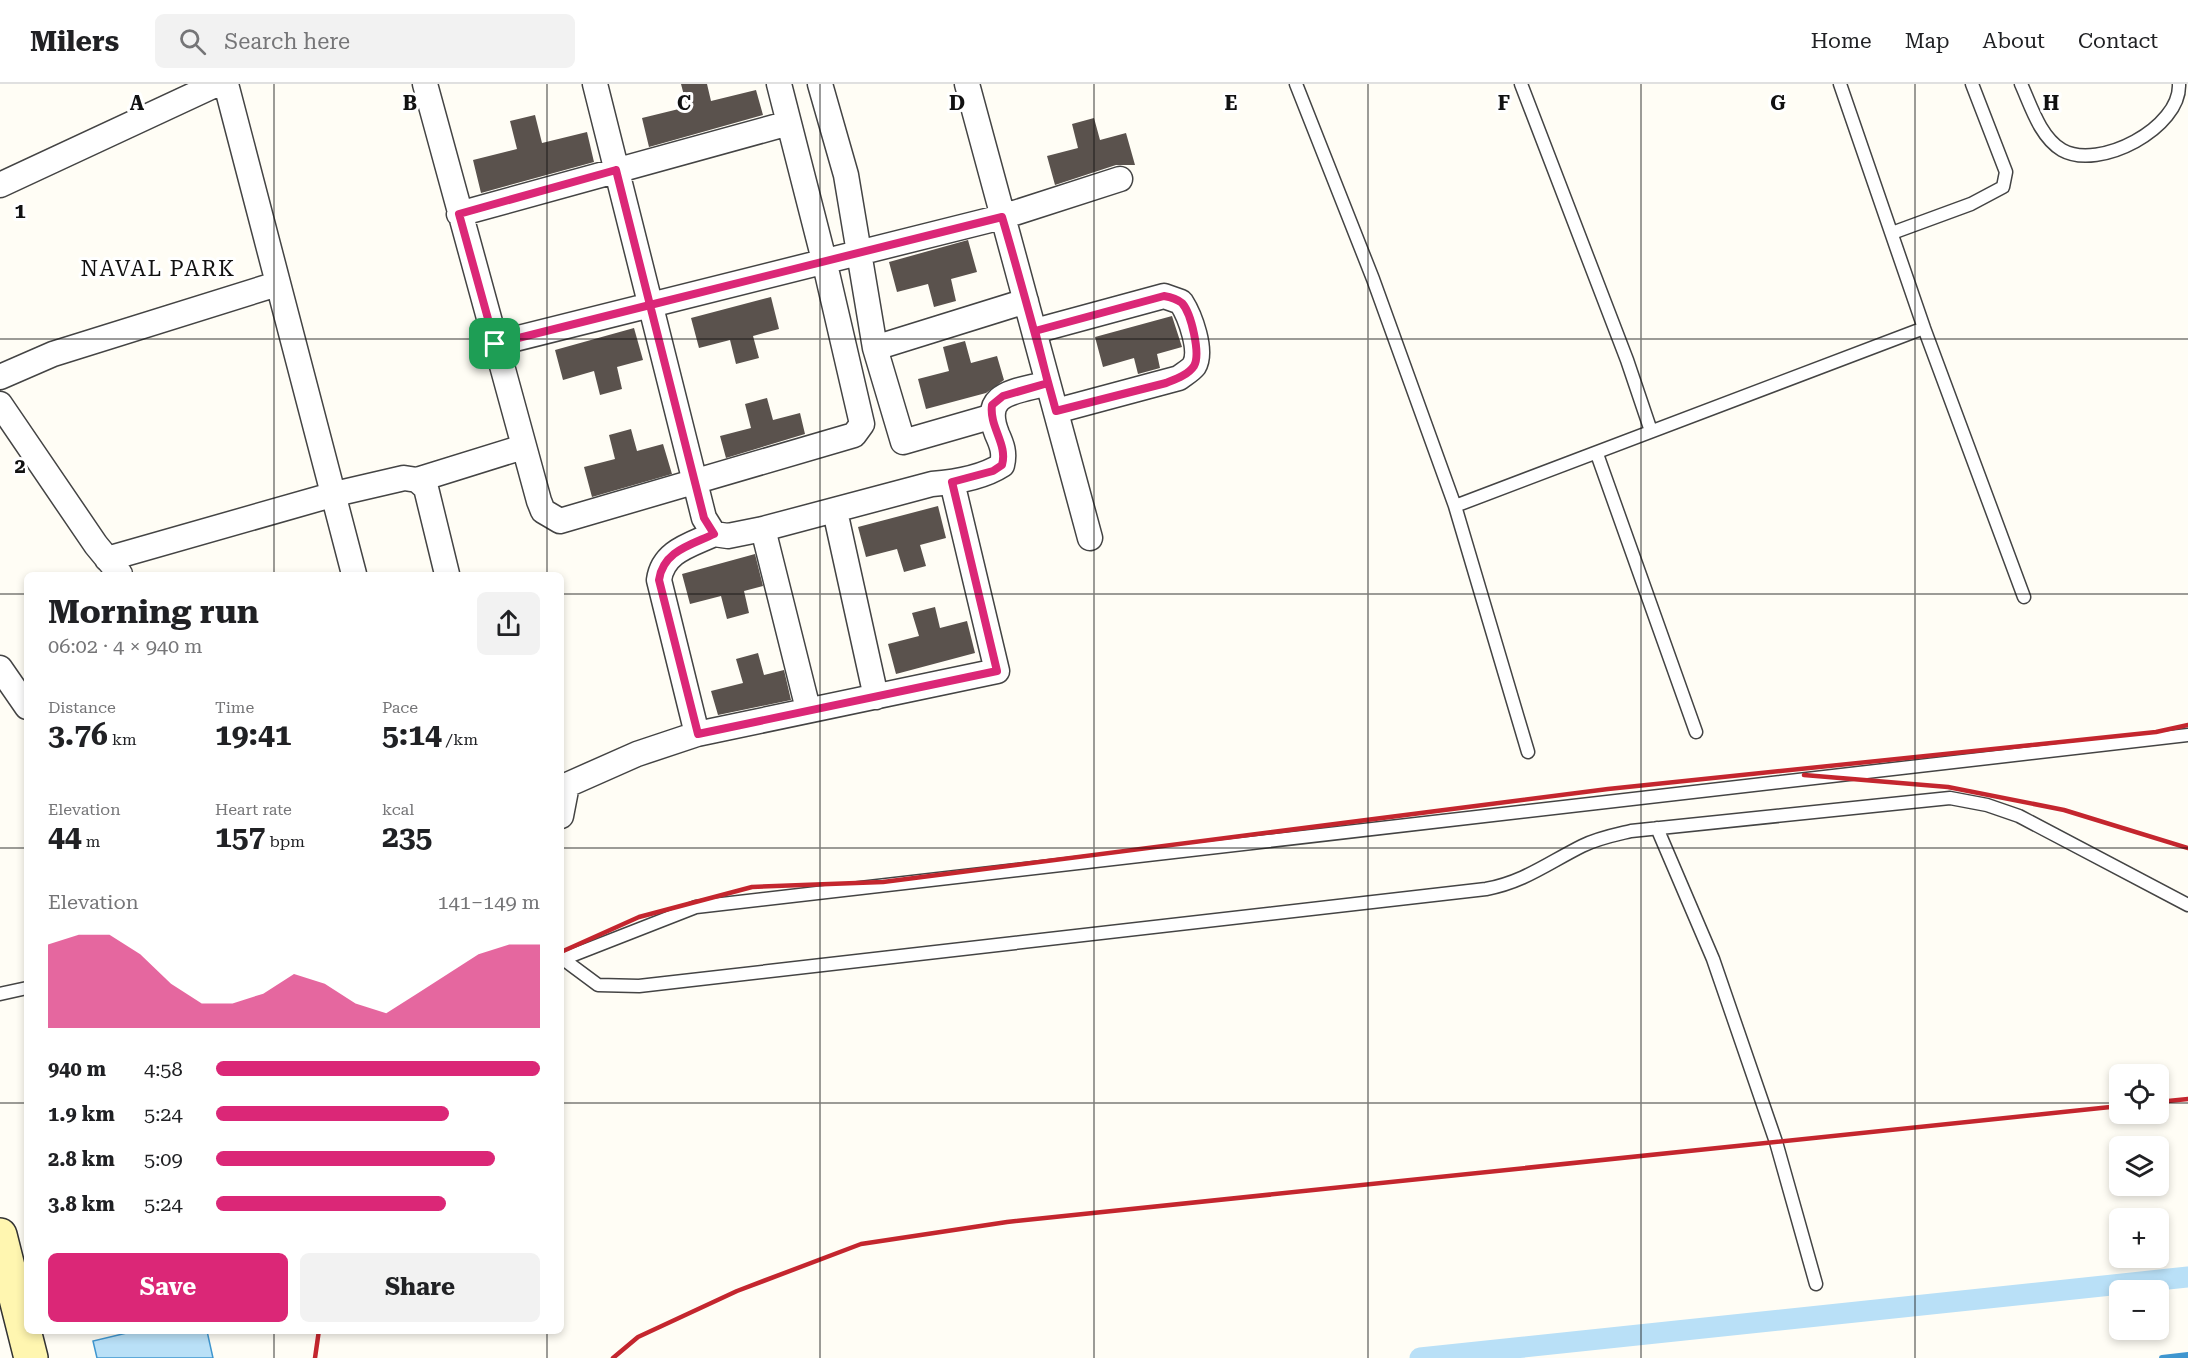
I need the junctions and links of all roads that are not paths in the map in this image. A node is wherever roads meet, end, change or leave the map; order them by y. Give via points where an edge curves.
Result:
1 (217, 84) edge
2 (226, 84) edge
3 (424, 84) edge
4 (595, 84) edge
5 (779, 84) edge
6 (820, 84) edge
7 (968, 84) edge
8 (1296, 84) edge
9 (1521, 84) edge
10 (1840, 84) edge
11 (1972, 84) edge
12 (2021, 84) edge
13 (2179, 84) edge
14 (789, 123) junction
15 (616, 170) junction
16 (1120, 179) dead end
17 (0, 185) edge
18 (459, 214) junction
19 (1002, 217) junction
20 (1892, 233) junction
21 (859, 254) junction
22 (824, 260) junction
23 (277, 284) junction
24 (1026, 301) junction
25 (650, 305) junction
26 (1924, 328) junction
27 (1035, 331) junction
28 (495, 344) junction
29 (875, 348) junction
30 (0, 377) edge
31 (1048, 383) junction
32 (0, 404) edge
33 (1056, 411) junction
34 (990, 417) junction
35 (1652, 431) junction
36 (524, 447) junction
37 (1597, 454) junction
38 (417, 480) junction
39 (695, 482) junction
40 (952, 482) junction
41 (335, 494) junction
42 (1455, 506) junction
43 (835, 511) junction
44 (763, 530) junction
45 (714, 534) junction
46 (1090, 538) dead end
47 (114, 567) edge
48 (354, 572) edge
49 (447, 572) edge
50 (2024, 597) dead end
51 (0, 668) edge
52 (876, 697) junction
53 (24, 703) edge
54 (808, 709) junction
55 (1696, 732) dead end
56 (698, 734) junction
57 (2188, 735) edge
58 (1528, 752) dead end
59 (564, 800) edge
60 (1657, 828) junction
61 (2188, 904) edge
62 (564, 959) edge
63 (564, 960) edge
64 (24, 989) edge
65 (0, 994) edge
66 (0, 1235) edge
67 (1816, 1284) dead end
68 (0, 1293) edge
69 (24, 1330) edge
70 (25, 1334) edge
71 (16, 1358) edge
72 (31, 1358) edge

1 - 17 street
2 - 23 street
3 - 18 street
4 - 15 street
5 - 14 street
6 - 21 street via 846,175
7 - 19 street
8 - 42 lane via 1373,279
9 - 35 lane
10 - 20 lane
11 - 20 lane via 2006,172 2003,187 1971,204
12 - 13 lane via 2050,141 2080,156 2096,156 2141,138 2166,118 2177,101
14 - 15 street
14 - 22 street
15 - 18 street
15 - 25 street
16 - 19 street
18 - 28 street
19 - 21 street
19 - 24 street
20 - 26 lane
21 - 22 street
21 - 29 street
22 - 25 street
22 - 39 street via 862,424 854,435
23 - 30 street via 53,354
23 - 41 street
24 - 27 street
24 - 29 street
25 - 28 street
25 - 39 street
26 - 35 lane
26 - 50 lane
27 - 31 street
27 - 33 street via 1164,296 1181,302 1194,334 1197,358 1193,367 1179,378
28 - 36 street
29 - 34 street via 903,442
31 - 33 street
31 - 34 street via 1003,396 992,405
32 - 47 street
33 - 46 street
34 - 40 street via 1005,455 1002,465
35 - 37 lane
36 - 38 street
36 - 39 street via 543,511 560,520
37 - 42 lane
37 - 55 lane
38 - 41 street via 404,478
38 - 49 street via 426,488
39 - 45 street via 704,518
40 - 43 street
40 - 52 street via 997,671
41 - 47 street
41 - 48 street
42 - 58 lane
43 - 44 street
43 - 52 street
44 - 45 street via 728,536
44 - 54 street
45 - 56 street via 669,557 659,580
51 - 53 street
52 - 54 street
54 - 56 street
56 - 59 street via 637,754 567,785
57 - 62 lane via 696,907
60 - 61 lane via 1950,798 2019,816
60 - 63 lane via 1604,837 1511,884 1486,889 639,986 598,985
60 - 67 lane via 1713,959 1776,1142
64 - 65 lane
66 - 69 main road
68 - 71 main road
70 - 72 main road

